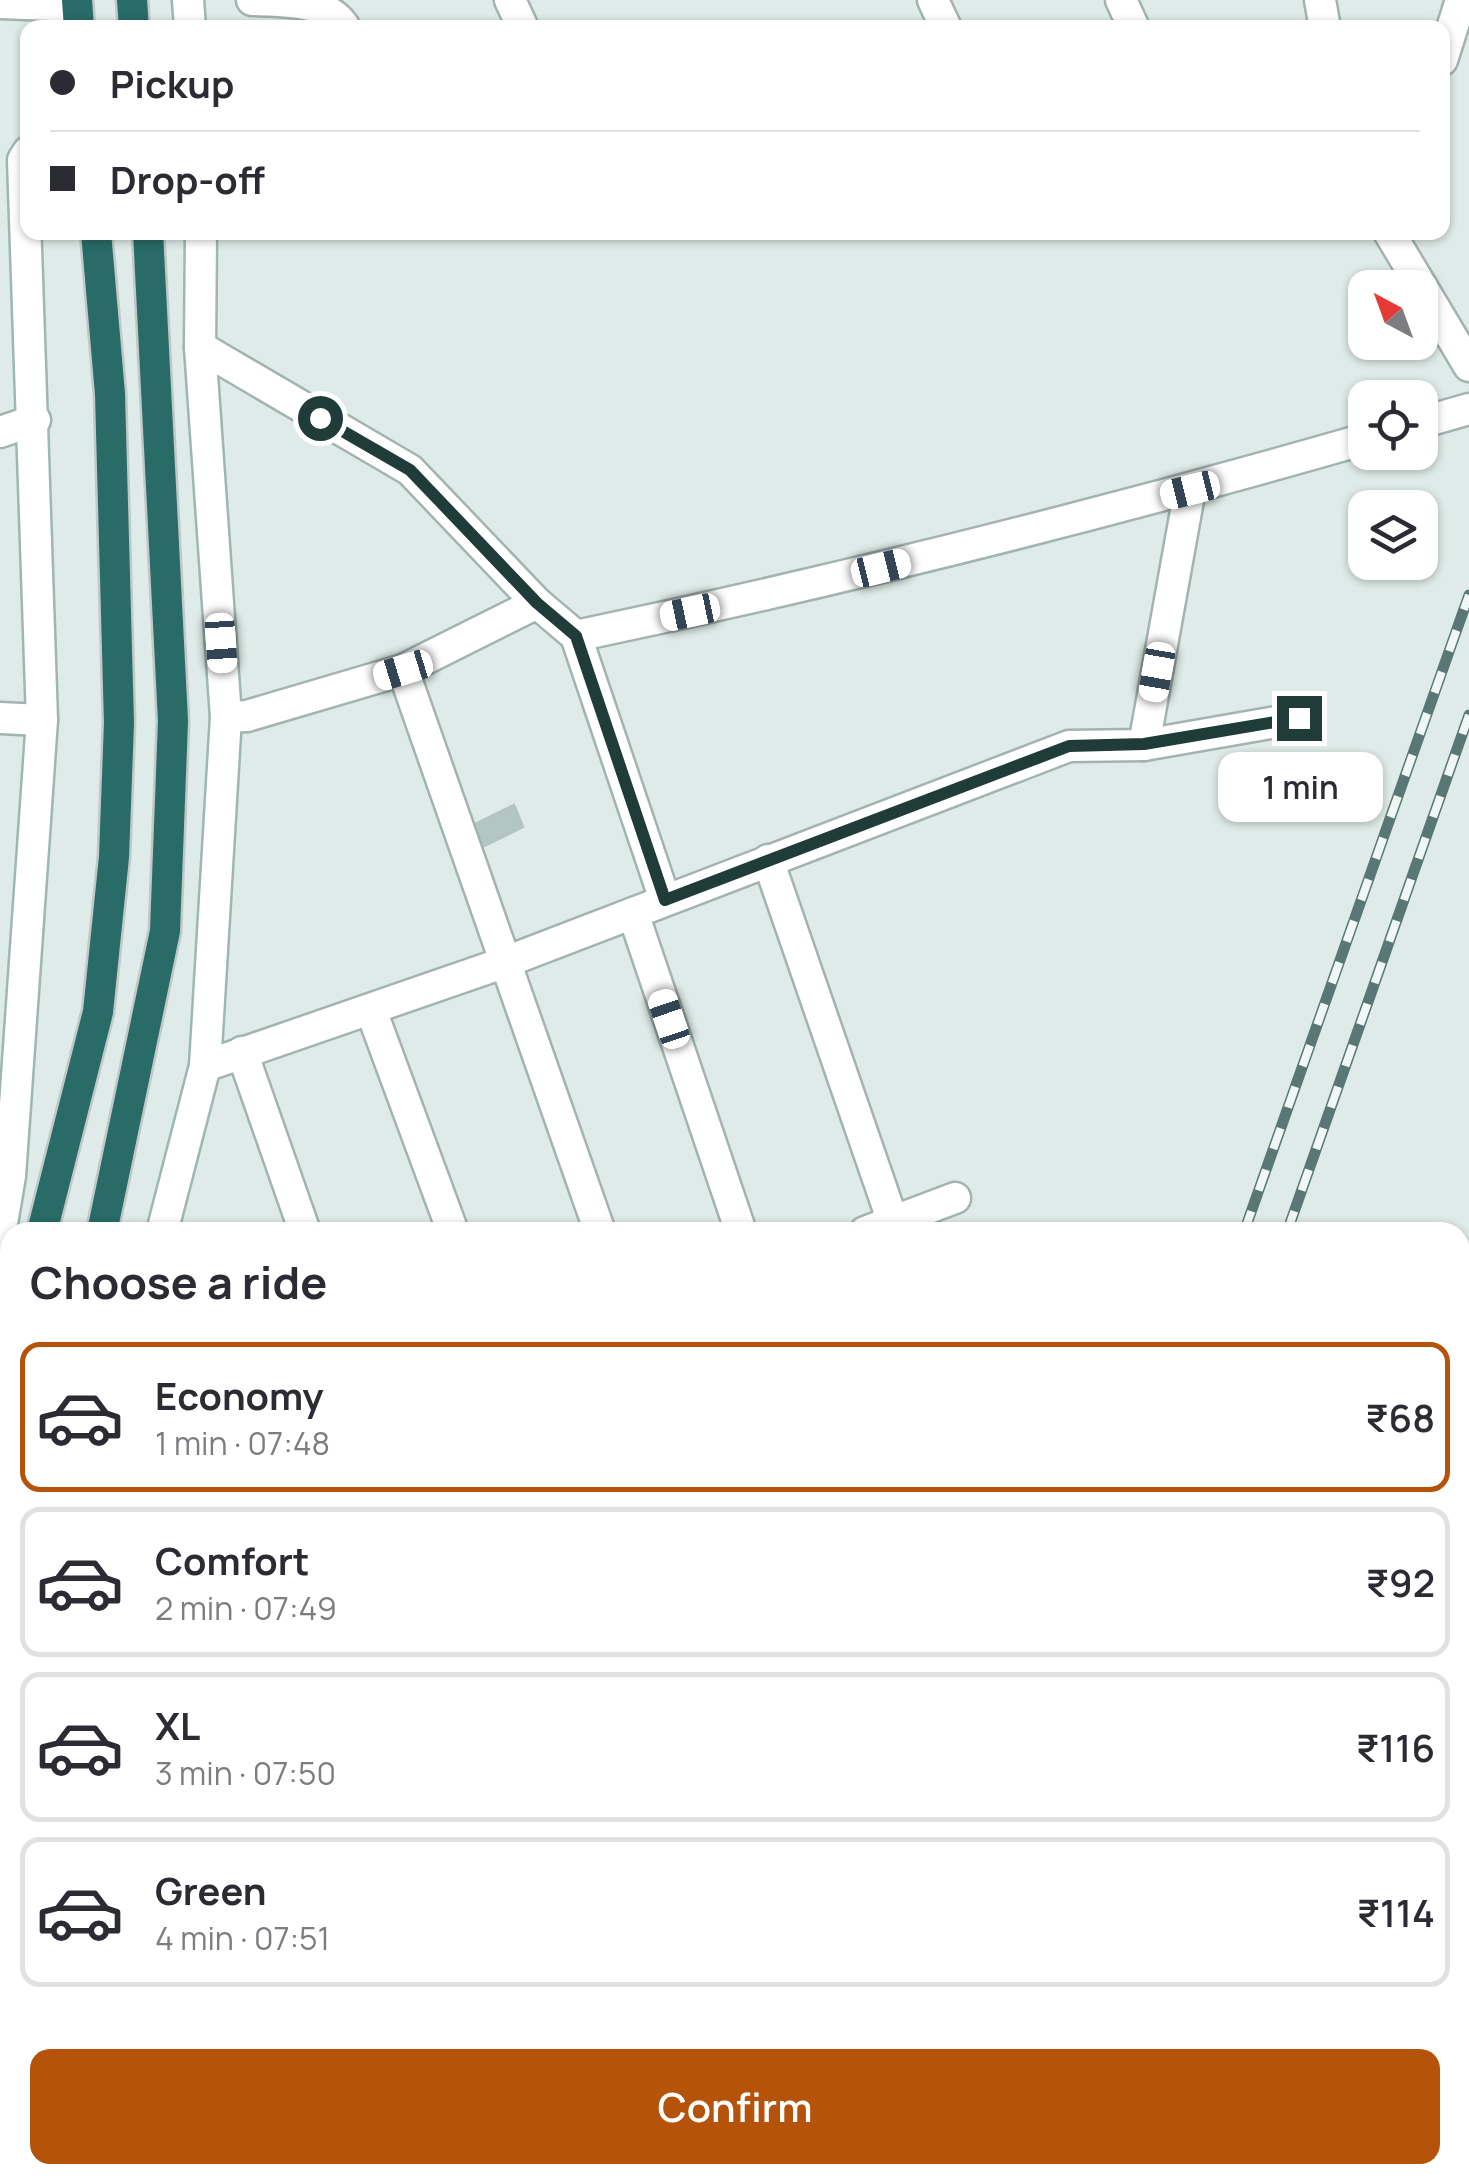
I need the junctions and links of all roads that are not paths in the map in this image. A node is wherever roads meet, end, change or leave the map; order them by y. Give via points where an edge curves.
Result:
1 (252, 0) edge
2 (1462, 0) edge
3 (0, 3) edge
4 (78, 11) edge
5 (339, 20) edge
6 (1450, 36) edge
7 (27, 240) edge
8 (97, 240) edge
9 (148, 240) edge
10 (201, 240) edge
11 (1394, 240) edge
12 (200, 348) junction
13 (1469, 366) edge
14 (1469, 409) edge
15 (1438, 418) edge
16 (35, 420) junction
17 (0, 432) edge
18 (1348, 444) edge
19 (1190, 490) junction
20 (537, 603) junction
21 (576, 636) junction
22 (403, 670) junction
23 (226, 717) junction
24 (0, 718) edge
25 (1299, 718) dead end
26 (42, 720) junction
27 (1144, 744) junction
28 (768, 860) junction
29 (665, 900) junction
30 (633, 913) junction
31 (503, 963) junction
32 (371, 1010) junction
33 (10, 1041) edge
34 (242, 1052) junction
35 (204, 1066) junction
36 (5, 1178) edge
37 (955, 1198) dead end
38 (1, 1222) edge
39 (45, 1222) edge
40 (104, 1222) edge
41 (165, 1222) edge
42 (302, 1222) edge
43 (448, 1222) edge
44 (596, 1222) edge
45 (738, 1222) edge
46 (877, 1222) edge
47 (892, 1222) edge

1 - 5 street via 320,2
2 - 6 street
3 - 4 street
7 - 16 street
8 - 39 highway via 110,394 119,723 114,857 98,1012
9 - 40 highway via 172,721 165,931
10 - 12 street
11 - 13 street
12 - 20 street via 410,470
12 - 23 street
14 - 15 street
16 - 17 street
16 - 26 street
18 - 19 street
19 - 21 street via 804,588
19 - 27 street
20 - 21 street
20 - 22 street
21 - 29 street
22 - 23 street
22 - 31 street
23 - 35 street
24 - 26 street
25 - 27 street
26 - 33 street
27 - 28 street via 1069,746
28 - 29 street
28 - 46 street
29 - 30 street
30 - 31 street
30 - 45 street
31 - 32 street
31 - 44 street
32 - 34 street
32 - 43 street
33 - 36 street
34 - 35 street
34 - 42 street
35 - 41 street
36 - 38 street
37 - 47 street

